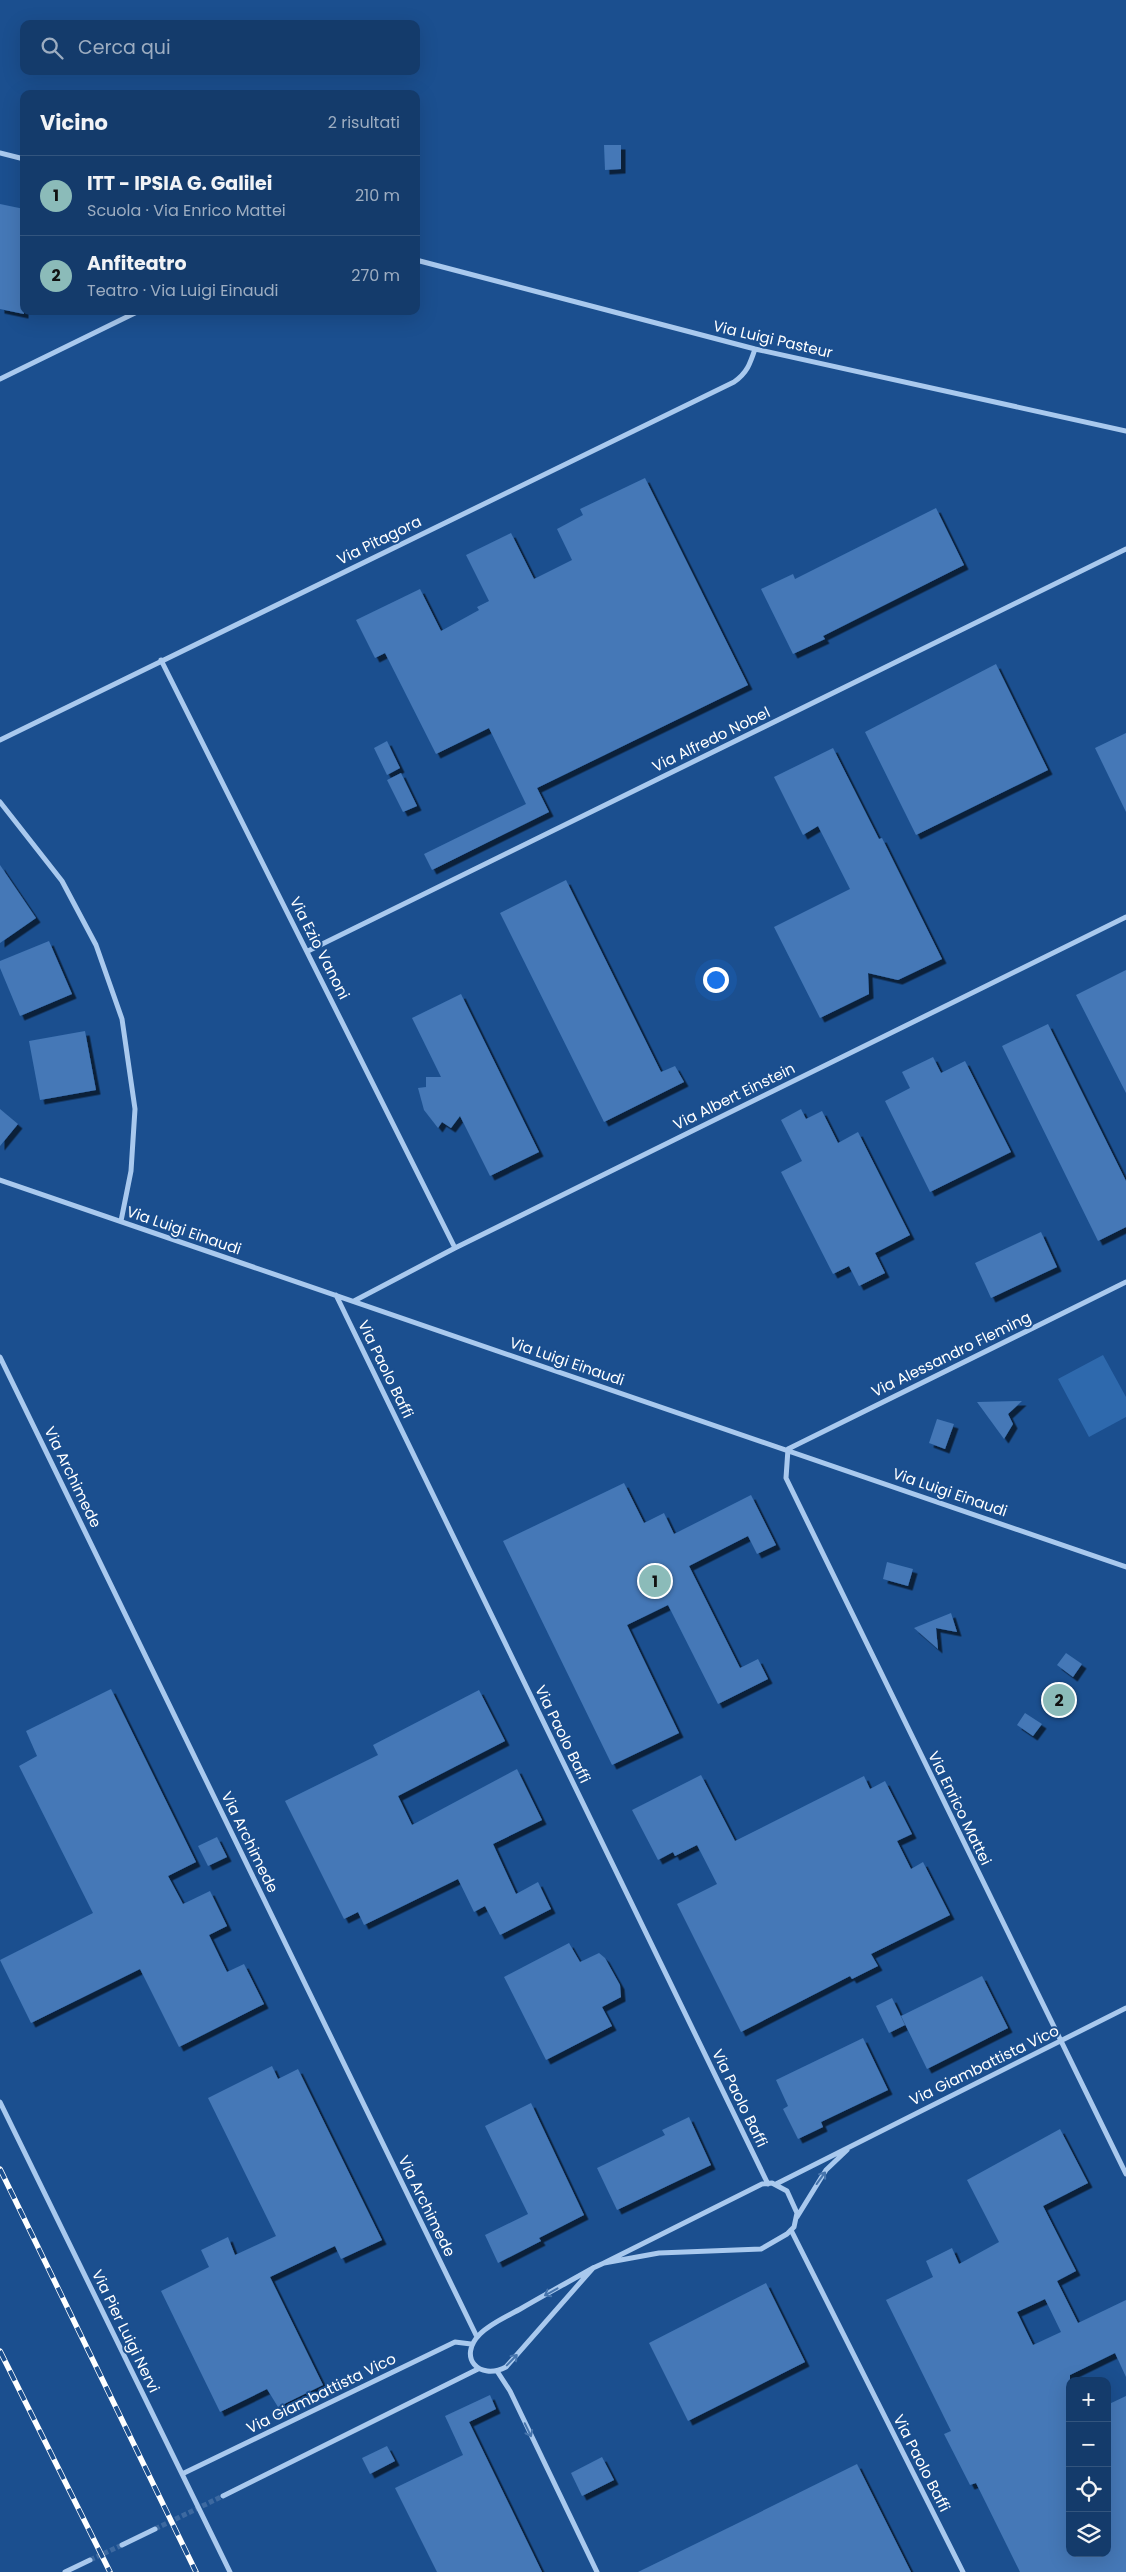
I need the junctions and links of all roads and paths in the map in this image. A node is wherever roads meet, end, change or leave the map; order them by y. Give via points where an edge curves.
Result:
1 (0, 153) edge
2 (20, 158) edge
3 (420, 261) edge
4 (131, 315) edge
5 (755, 349) junction
6 (0, 379) edge
7 (1126, 431) edge
8 (1126, 549) edge
9 (161, 660) junction
10 (0, 740) edge
11 (0, 802) edge
12 (1126, 917) edge
13 (308, 951) junction
14 (0, 1180) edge
15 (121, 1221) junction
16 (455, 1248) junction
17 (1126, 1282) edge
18 (336, 1294) junction
19 (354, 1301) junction
20 (0, 1357) edge
21 (788, 1449) junction
22 (1126, 1567) edge
23 (1126, 2008) edge
24 (1060, 2041) junction
25 (0, 2102) edge
26 (852, 2144) junction
27 (1126, 2174) edge
28 (768, 2184) junction
29 (776, 2184) junction
30 (797, 2217) junction
31 (791, 2230) junction
32 (604, 2263) junction
33 (593, 2268) junction
34 (477, 2337) junction
35 (471, 2344) junction
36 (478, 2369) junction
37 (497, 2371) junction
38 (182, 2474) junction
39 (223, 2496) tunnel mouth
40 (155, 2529) tunnel mouth
41 (122, 2545) tunnel mouth
42 (90, 2560) tunnel mouth
43 (65, 2572) edge
44 (230, 2572) edge
45 (597, 2572) edge
46 (963, 2572) edge

1 - 2 street
3 - 5 street, Via Luigi Pasteur
4 - 6 street
5 - 7 street, Via Luigi Pasteur
5 - 9 street, Via Pitagora via 750,366 734,382
8 - 13 street, Via Alfredo Nobel
9 - 10 street, Via Pitagora
9 - 13 street, Via Ezio Vanoni
11 - 15 street via 62,881 96,945 122,1018 135,1109 131,1171
12 - 16 street, Via Albert Einstein
13 - 16 street, Via Ezio Vanoni
14 - 15 street, Via Luigi Einaudi
15 - 18 street, Via Luigi Einaudi
16 - 19 street, Via Albert Einstein
17 - 21 street, Via Alessandro Fleming
18 - 19 street, Via Luigi Einaudi
18 - 28 street, Via Paolo Baffi
19 - 21 street, Via Luigi Einaudi
20 - 34 street, Via Archimede
21 - 22 street, Via Luigi Einaudi
21 - 24 street, Via Enrico Mattei via 786,1478
23 - 24 street, Via Giambattista Vico
24 - 26 street, Via Giambattista Vico
24 - 27 street, Via Enrico Mattei
25 - 38 street, Via Pier Luigi Nervi
26 - 29 street, Via Giambattista Vico
30 -> 26 street via 826,2170
28 - 29 street
28 - 32 street via 762,2184
29 - 30 street via 791,2196
30 - 31 street
31 - 32 street via 761,2249 659,2253
31 - 46 street, Via Paolo Baffi
32 - 33 street
33 -> 34 street via 489,2326
37 -> 33 street via 512,2361
34 - 35 street
35 - 36 street via 470,2358
35 - 38 street, Via Giambattista Vico via 455,2342
36 - 37 street
36 - 39 street
37 -> 45 street
38 - 44 street, Via Pier Luigi Nervi
40 - 41 street
42 - 43 street

